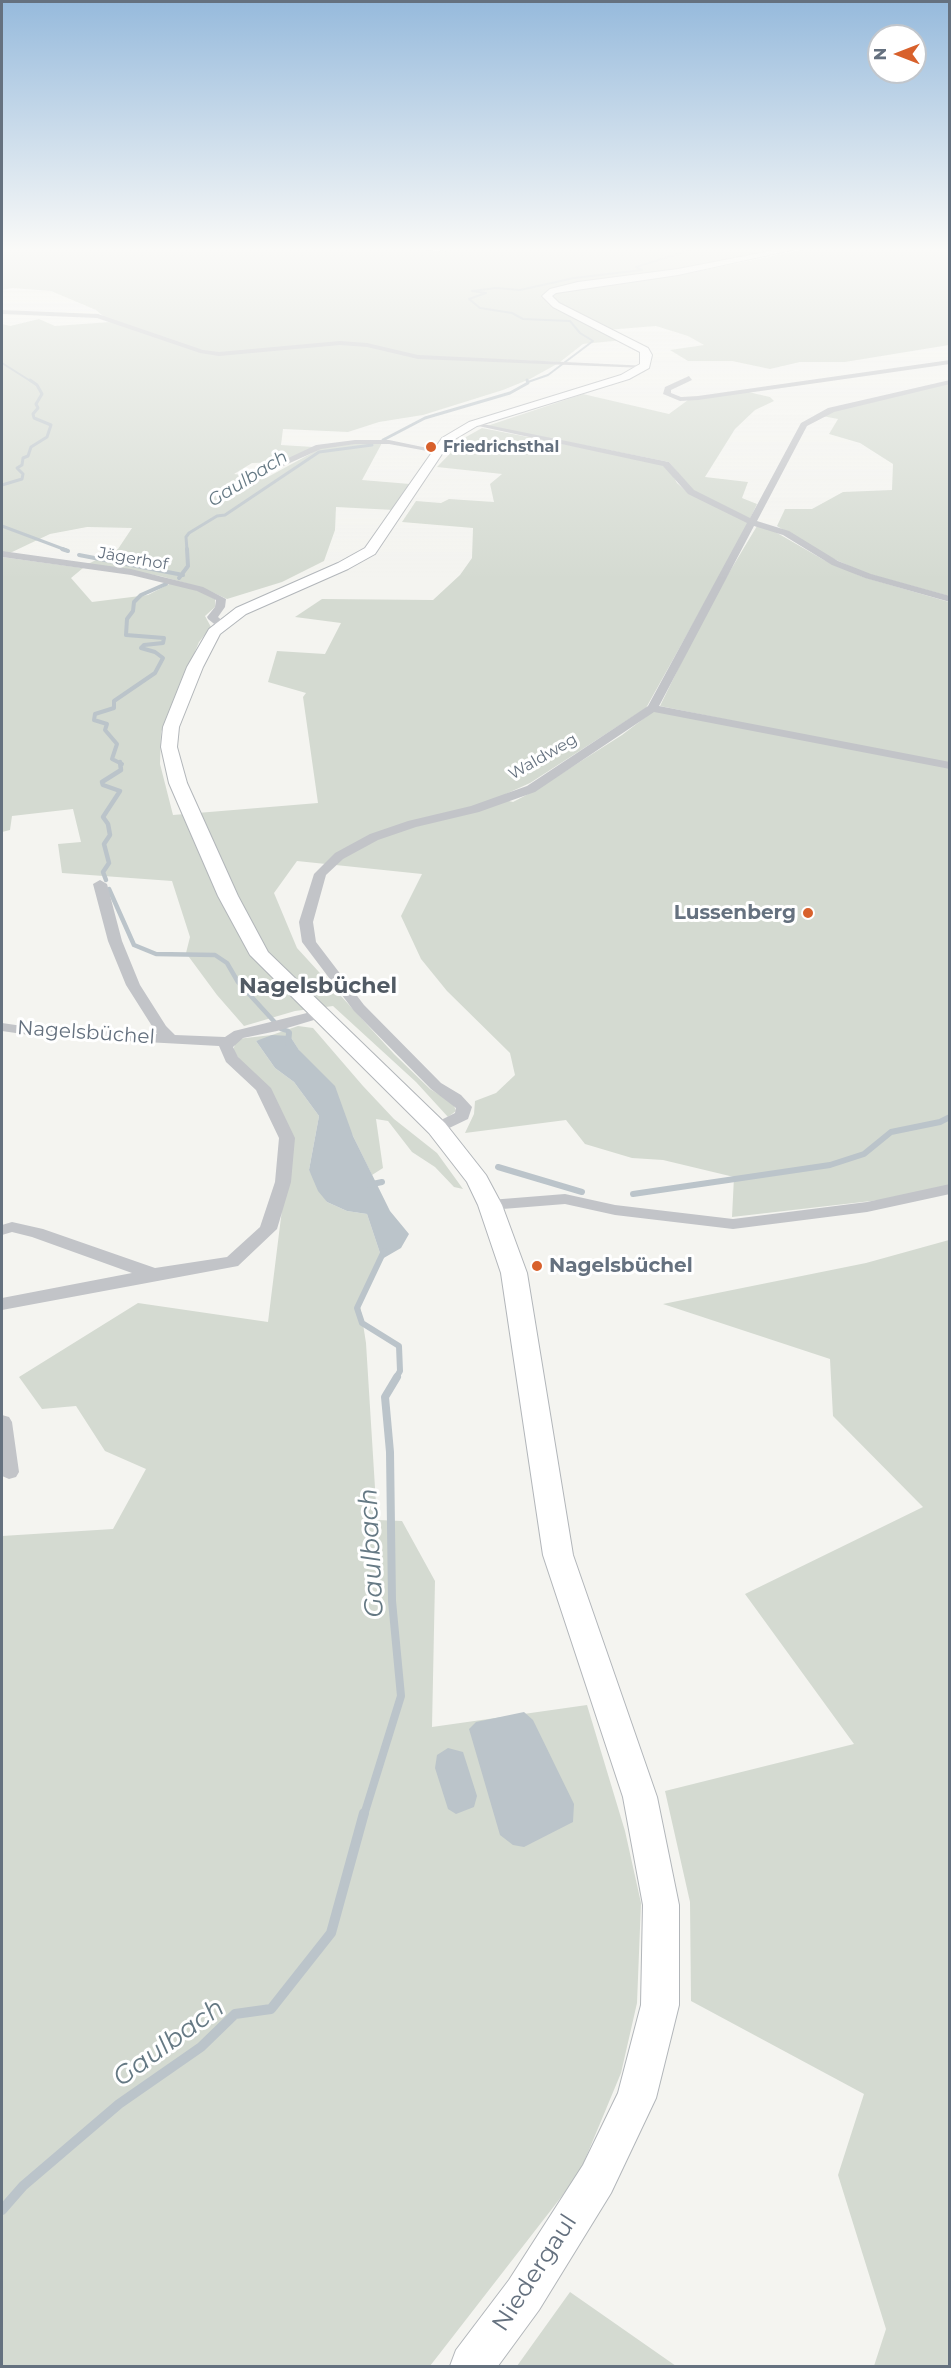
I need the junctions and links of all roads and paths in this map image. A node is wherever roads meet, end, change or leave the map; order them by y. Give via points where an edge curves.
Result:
1 (477, 360) edge
2 (646, 360) edge
3 (950, 362) edge
4 (645, 366) junction
5 (690, 378) dead end
6 (950, 382) edge
7 (473, 424) junction
8 (438, 451) junction
9 (269, 469) dead end
10 (753, 523) junction
11 (2, 554) edge
12 (950, 599) edge
13 (222, 625) junction
14 (652, 708) junction
15 (950, 766) edge
16 (100, 884) dead end
17 (319, 1014) junction
18 (2, 1027) edge
19 (170, 1038) junction
20 (228, 1042) junction
21 (437, 1128) junction
22 (950, 1189) edge
23 (490, 1205) junction
24 (2, 1230) edge
25 (154, 1274) junction
26 (2, 1304) edge
27 (2, 1422) edge
28 (9, 1472) dead end
29 (472, 2367) edge

1 - 4 street
2 - 4 main road
3 - 5 street via 698,398 680,399 667,394 668,389
4 - 7 main road via 625,377
6 - 10 street, Waldweg via 831,410 804,425
7 - 8 main road via 446,440
7 - 10 street via 666,464 691,492
8 - 9 street via 389,442 348,443 319,447
8 - 13 main road via 370,551 254,605
10 - 12 street via 786,533 835,563 868,576
10 - 14 street, Waldweg
11 - 13 street, Jägerhof via 131,572 200,589 221,599 212,617
13 - 17 main road, Niedergaul via 202,653 171,727 172,764 228,896 260,955
14 - 15 street
14 - 21 street, Waldweg via 531,789 374,837 339,856 320,874 306,922 309,942 358,1008 436,1086 464,1107 462,1116
16 - 19 street, Nagelsbüchel via 132,985 159,1029
17 - 20 street, Nagelsbüchel via 239,1034
17 - 21 main road, Niedergaul
18 - 19 street, Nagelsbüchel
19 - 20 street, Nagelsbüchel
20 - 25 street via 226,1053 263,1088 287,1138 283,1182 268,1229 232,1262
21 - 23 main road, Niedergaul via 478,1180
22 - 23 street via 867,1207 733,1224 615,1210 565,1199
23 - 29 main road, Niedergaul via 514,1273 558,1556 640,1797 661,1905 660,2005 636,2098 597,2178 524,2295
24 - 25 street via 12,1227 37,1233
25 - 26 street
27 - 28 street

